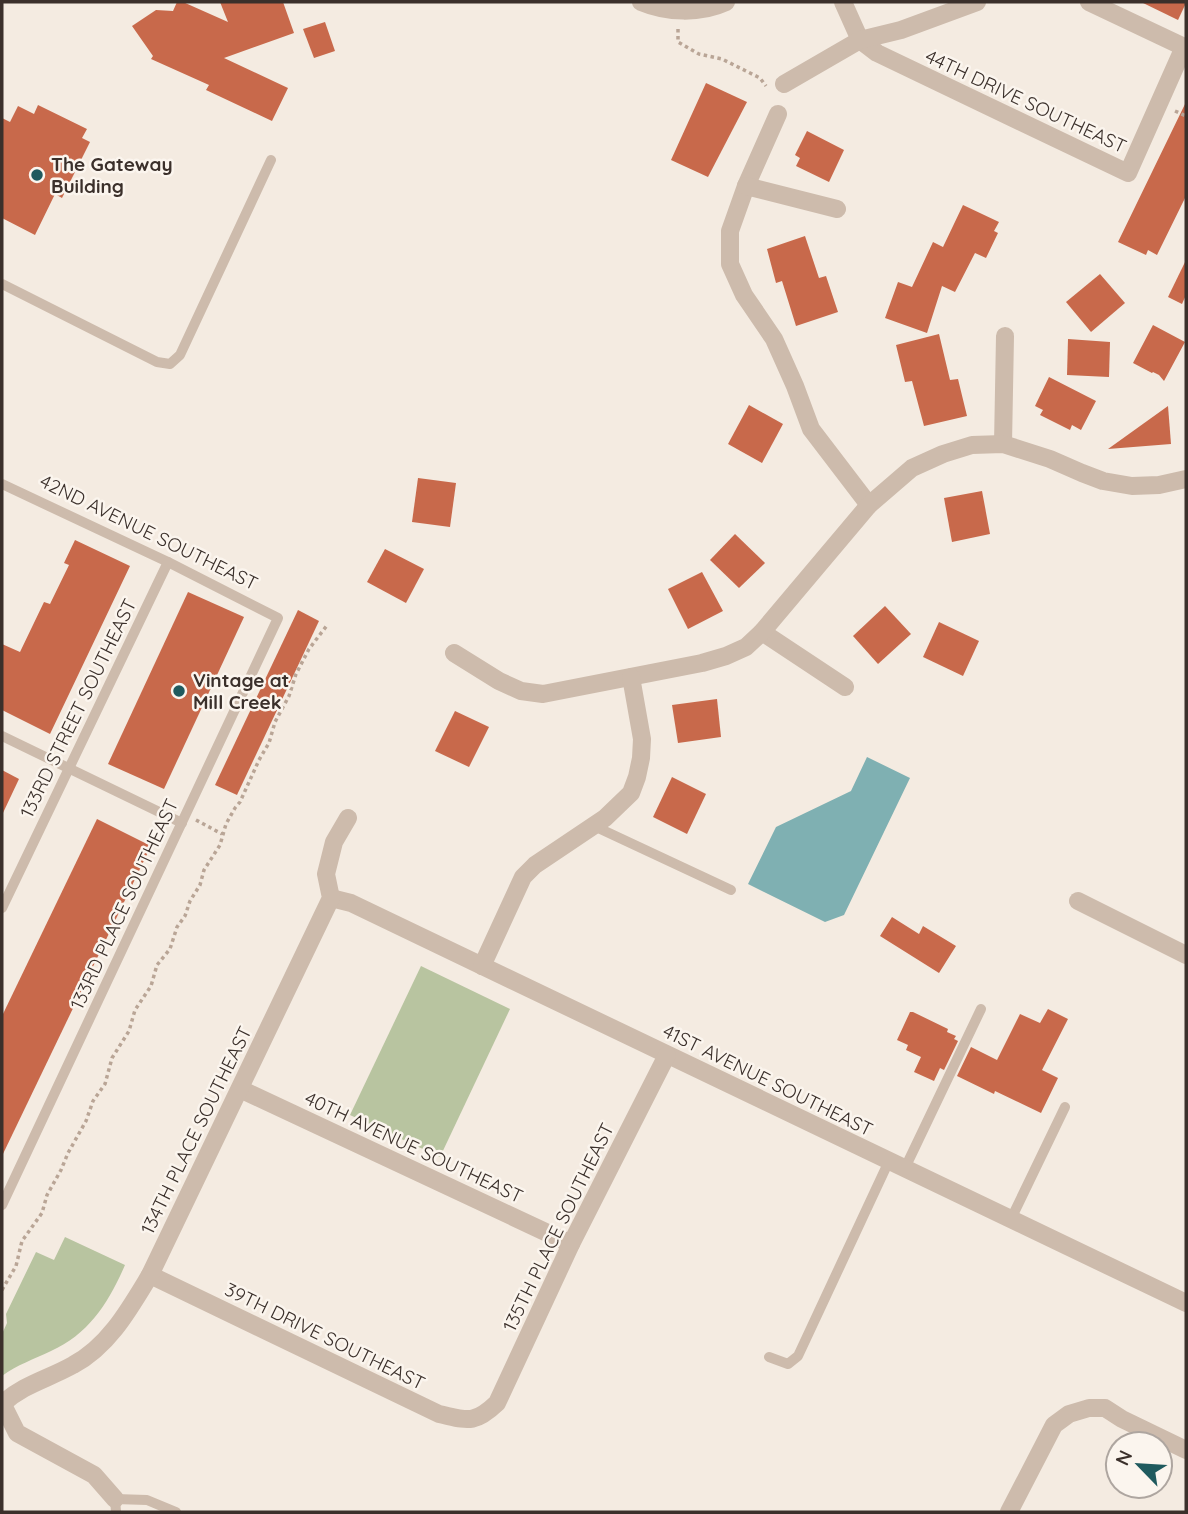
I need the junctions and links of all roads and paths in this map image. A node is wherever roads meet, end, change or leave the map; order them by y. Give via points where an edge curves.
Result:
1 (641, 2) edge
2 (726, 2) edge
3 (843, 2) edge
4 (977, 2) edge
5 (1089, 2) edge
6 (679, 11) junction
7 (860, 40) junction
8 (780, 87) joint
9 (778, 114) dead end
10 (271, 160) dead end
11 (746, 186) junction
12 (837, 209) dead end
13 (2, 284) edge
14 (1004, 336) dead end
15 (1003, 444) junction
16 (1186, 479) edge
17 (2, 484) edge
18 (869, 505) junction
19 (168, 562) junction
20 (278, 618) joint
21 (328, 624) dead end
22 (762, 632) junction
23 (454, 653) dead end
24 (631, 677) junction
25 (845, 687) dead end
26 (2, 736) edge
27 (69, 768) junction
28 (348, 818) dead end
29 (182, 823) junction
30 (594, 826) junction
31 (731, 890) dead end
32 (331, 898) junction
33 (1078, 901) dead end
34 (2, 908) edge
35 (1186, 955) edge
36 (482, 965) junction
37 (981, 1009) dead end
38 (667, 1055) junction
39 (240, 1089) junction
40 (1065, 1107) dead end
41 (897, 1164) junction
42 (2, 1205) edge
43 (1010, 1219) junction
44 (571, 1244) junction
45 (150, 1275) junction
46 (2, 1290) edge
47 (1186, 1303) edge
48 (769, 1357) dead end
49 (2, 1403) edge
50 (485, 1414) joint
51 (1186, 1450) edge
52 (116, 1506) edge
53 (176, 1512) edge
54 (1009, 1512) edge

1 - 6 street
2 - 6 street via 714,8
3 - 7 street
4 - 7 street
5 - 7 street, 44TH DRIVE SOUTHEAST via 1184,47 1128,173 877,53
6 - 8 path via 678,42 760,78 766,86
7 - 8 street
9 - 11 street
10 - 13 lane via 180,355 170,363 157,362
11 - 12 street
11 - 18 street via 730,231 730,264 744,295 774,339 811,429
14 - 15 street
15 - 16 street via 1092,477 1132,486
15 - 18 street via 972,445 912,468
17 - 19 lane, 42ND AVENUE SOUTHEAST
18 - 22 street
19 - 20 lane, 42ND AVENUE SOUTHEAST
19 - 27 lane, 133RD STREET SOUTHEAST
20 - 29 lane, 133RD PLACE SOUTHEAST
21 - 46 path via 296,674 269,743 226,824 170,949 135,1010 105,1084 42,1213 22,1241 16,1266
22 - 24 street via 747,647 726,656
22 - 25 street
23 - 24 street via 499,681 543,694
24 - 30 street via 642,739 637,777 631,793
26 - 27 lane
27 - 29 lane
27 - 34 lane, 133RD STREET SOUTHEAST
28 - 32 street, 134TH PLACE SOUTHEAST via 334,842 326,874
29 - 42 lane, 133RD PLACE SOUTHEAST
30 - 31 lane
30 - 36 street via 523,877
32 - 36 street, 41ST AVENUE SOUTHEAST via 351,903
32 - 39 street, 134TH PLACE SOUTHEAST
33 - 35 street
36 - 38 street, 41ST AVENUE SOUTHEAST
37 - 41 lane
38 - 41 street, 41ST AVENUE SOUTHEAST
38 - 44 street, 135TH PLACE SOUTHEAST
39 - 44 street, 40TH AVENUE SOUTHEAST
39 - 45 street, 134TH PLACE SOUTHEAST
40 - 43 lane
41 - 43 street, 41ST AVENUE SOUTHEAST
41 - 48 lane via 798,1356 788,1364
43 - 47 street, 41ST AVENUE SOUTHEAST
44 - 50 street, 135TH PLACE SOUTHEAST via 497,1403
45 - 49 street, 134TH PLACE SOUTHEAST via 125,1317 93,1350
45 - 50 street, 39TH DRIVE SOUTHEAST via 439,1414 469,1420
49 - 52 street via 17,1433 94,1475
51 - 54 street via 1105,1409 1069,1414 1054,1425
52 - 53 lane via 147,1500

